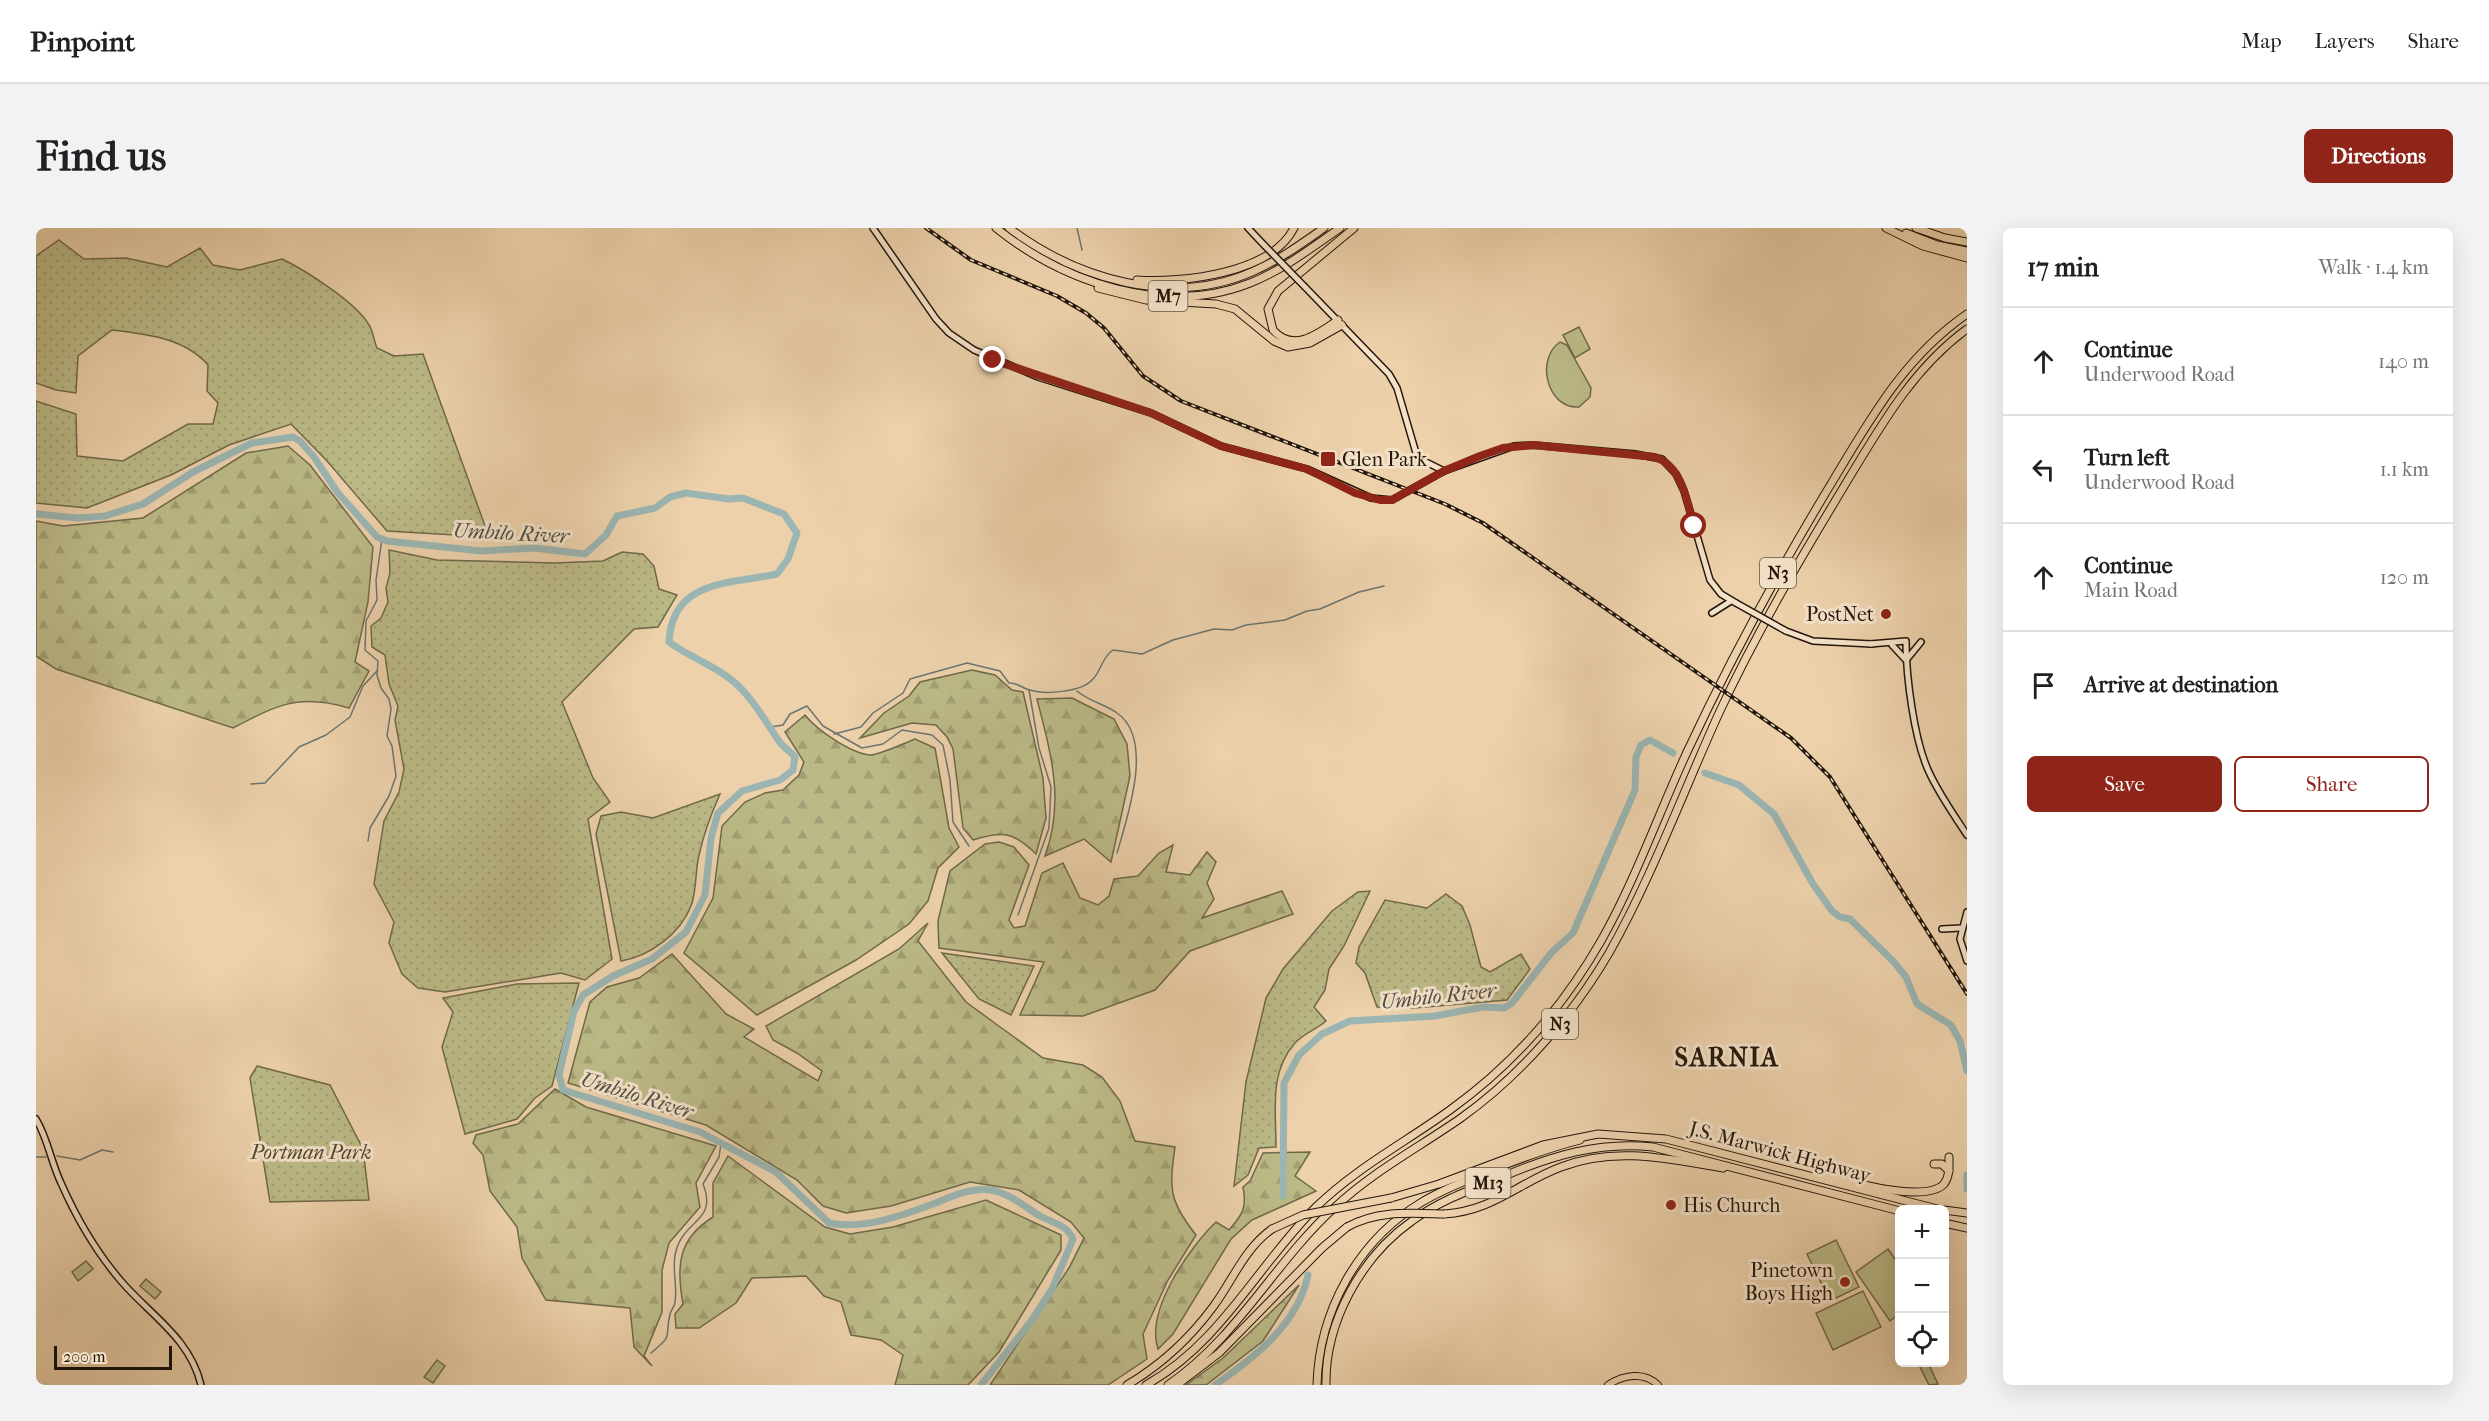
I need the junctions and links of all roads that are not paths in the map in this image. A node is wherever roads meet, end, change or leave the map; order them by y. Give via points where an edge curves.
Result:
1 (873, 228) edge
2 (996, 228) edge
3 (1009, 228) edge
4 (1248, 228) edge
5 (1293, 228) edge
6 (1324, 228) edge
7 (1340, 228) edge
8 (1354, 228) edge
9 (1886, 228) edge
10 (1895, 228) edge
11 (1916, 228) edge
12 (1967, 242) edge
13 (1967, 251) edge
14 (1967, 258) edge
15 (1063, 270) junction
16 (1102, 276) junction
17 (1967, 314) edge
18 (1340, 323) junction
19 (1967, 329) edge
20 (1444, 471) junction
21 (1734, 602) junction
22 (1712, 613) dead end
23 (1921, 642) dead end
24 (1904, 643) junction
25 (1870, 644) junction
26 (1892, 645) junction
27 (1906, 661) junction
28 (1967, 835) edge
29 (1967, 912) edge
30 (1961, 928) junction
31 (1942, 929) dead end
32 (1967, 961) edge
33 (36, 1119) edge
34 (1610, 1135) junction
35 (1949, 1157) dead end
36 (1934, 1164) dead end
37 (1786, 1169) junction
38 (1949, 1171) junction
39 (1755, 1174) junction
40 (1923, 1205) edge
41 (1895, 1210) edge
42 (1949, 1211) edge
43 (1967, 1213) edge
44 (1949, 1222) edge
45 (1967, 1222) edge
46 (1949, 1223) edge
47 (1967, 1228) edge
48 (201, 1385) edge
49 (1127, 1385) edge
50 (1146, 1385) edge
51 (1168, 1385) edge
52 (1177, 1385) edge
53 (1317, 1385) edge
54 (1326, 1385) edge
55 (1608, 1385) edge
56 (1658, 1385) edge

1 - 20 main road via 949,333 993,360 1151,413 1221,446 1307,469 1371,498 1392,500
2 - 15 highway, M7
3 - 16 highway, M7 via 1058,259
4 - 18 main road, bridge
5 - 16 highway via 1276,248 1212,276 1161,282
6 - 16 highway, M7 via 1268,264 1225,281 1168,288
7 - 15 highway, M7 via 1277,270 1214,293 1142,294
8 - 18 highway via 1278,291 1268,309 1273,330 1289,340 1308,338
9 - 14 highway via 1923,246
10 - 13 highway via 1937,245
11 - 12 highway
15 - 18 highway via 1086,284 1122,295 1235,309 1274,341 1288,347 1310,343
17 - 50 highway, N3 via 1929,343 1890,388 1772,582 1686,755 1601,940 1567,994 1506,1064 1479,1088 1361,1169 1319,1204 1205,1340
18 - 20 main road via 1379,362 1397,388 1420,459
19 - 51 highway, N3 via 1935,355 1901,395 1784,589 1742,667 1609,952 1556,1028 1486,1098 1369,1179 1333,1209 1227,1335
20 - 21 main road via 1494,451 1523,445 1662,459 1676,474 1684,491 1710,580
21 - 22 main road
21 - 25 main road, bridge via 1813,641
23 - 27 main road
24 - 25 main road
24 - 26 main road
24 - 27 main road
25 - 26 main road
26 - 27 main road
27 - 28 main road via 1922,754
29 - 30 main road
30 - 31 main road
30 - 32 main road
33 - 48 main road via 61,1185 106,1262 180,1340
34 - 37 highway, J.S. Marwick Highway / M13 via 1666,1139
34 - 49 highway, bridge via 1584,1135 1543,1145 1438,1184 1391,1198 1303,1215 1272,1229 1247,1253 1191,1334
34 - 53 highway, M13 via 1550,1148 1521,1159 1437,1193 1395,1221 1363,1255 1333,1306 1322,1342
35 - 38 highway
36 - 38 highway via 1942,1164
37 - 38 highway via 1919,1193 1938,1189
37 - 40 highway, J.S. Marwick Highway / M13
39 - 41 highway, J.S. Marwick Highway / M13
39 - 52 highway, bridge via 1662,1157 1607,1155 1560,1167 1483,1208 1444,1214 1380,1215 1347,1227 1219,1353
39 - 54 highway, M13 via 1669,1150 1611,1146 1554,1157 1442,1203 1397,1233 1364,1270 1335,1329
42 - 43 highway, J.S. Marwick Highway / M13
44 - 45 highway
46 - 47 highway
55 - 56 main road via 1633,1376 1649,1378

